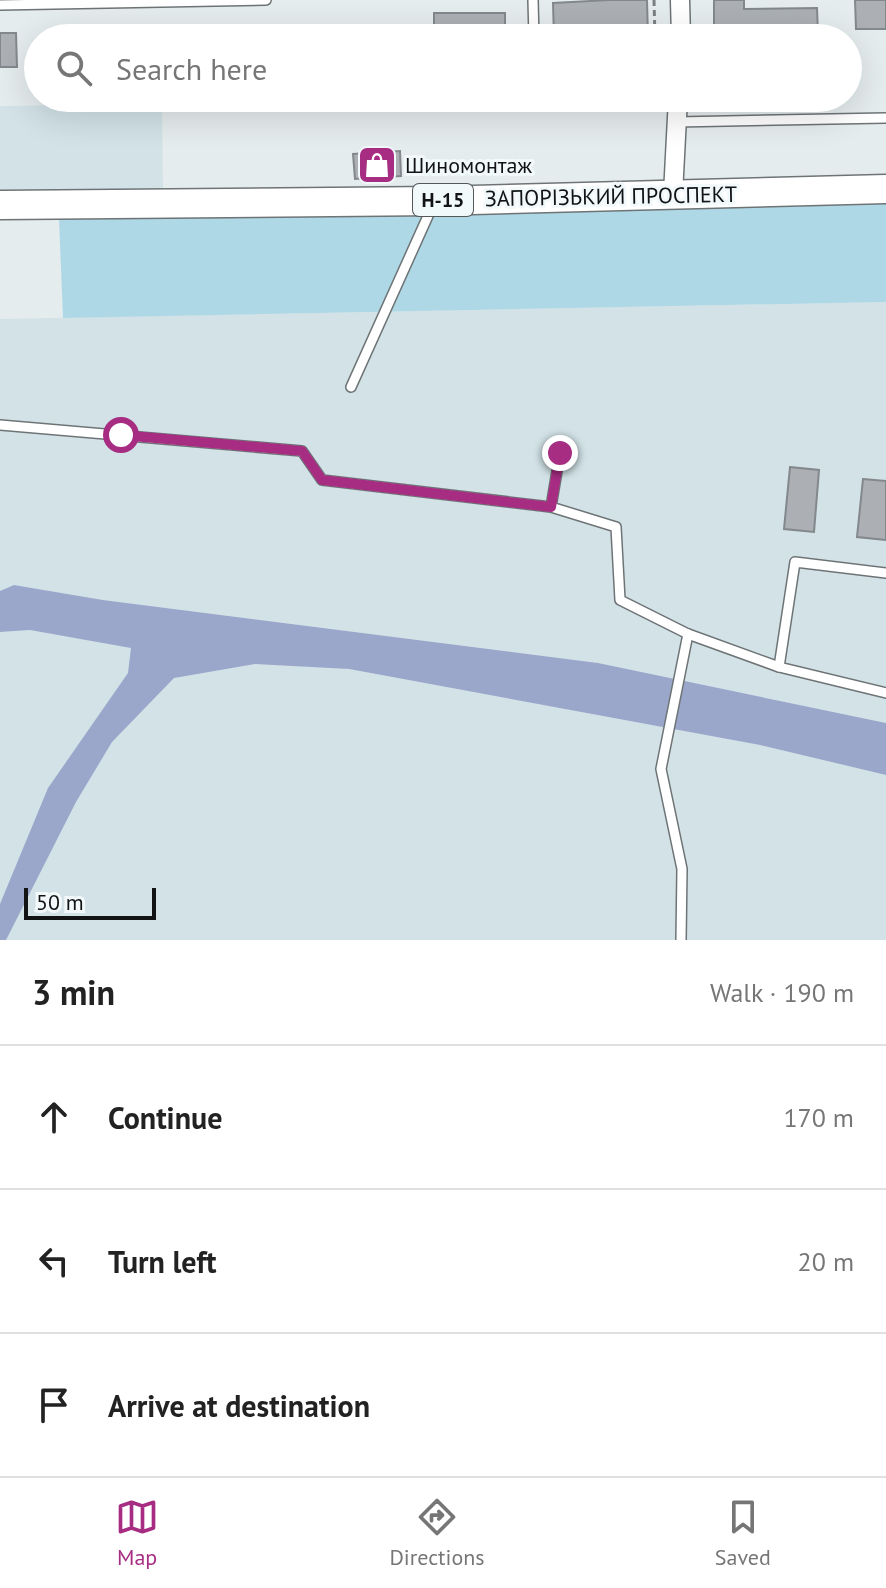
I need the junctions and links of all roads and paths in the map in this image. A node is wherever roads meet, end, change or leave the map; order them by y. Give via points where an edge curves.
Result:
1 (266, 0) edge
2 (533, 0) edge
3 (654, 0) edge
4 (680, 0) edge
5 (152, 1) edge
6 (0, 5) edge
7 (534, 24) edge
8 (655, 24) edge
9 (681, 24) edge
10 (677, 112) edge
11 (886, 118) edge
12 (676, 122) junction
13 (886, 189) edge
14 (673, 194) junction
15 (436, 201) junction
16 (0, 205) edge
17 (351, 387) dead end
18 (0, 425) edge
19 (560, 453) dead end
20 (551, 507) junction
21 (886, 573) edge
22 (688, 634) junction
23 (779, 667) junction
24 (886, 693) edge
25 (681, 940) edge

1 - 5 lane
2 - 7 lane
3 - 8 path
4 - 9 street
5 - 6 lane
10 - 12 street
11 - 12 lane
12 - 14 street
13 - 14 main road, ЗАПОРІЗЬКИЙ ПРОСПЕКТ / Н-15
14 - 15 main road, ЗАПОРІЗЬКИЙ ПРОСПЕКТ / Н-15
15 - 16 main road, ЗАПОРІЗЬКИЙ ПРОСПЕКТ / Н-15
15 - 17 lane
18 - 20 lane via 302,451 322,480
19 - 20 lane
20 - 22 lane via 616,527 620,600
21 - 23 lane via 795,562
22 - 23 lane
22 - 25 lane via 661,769 682,869
23 - 24 lane

